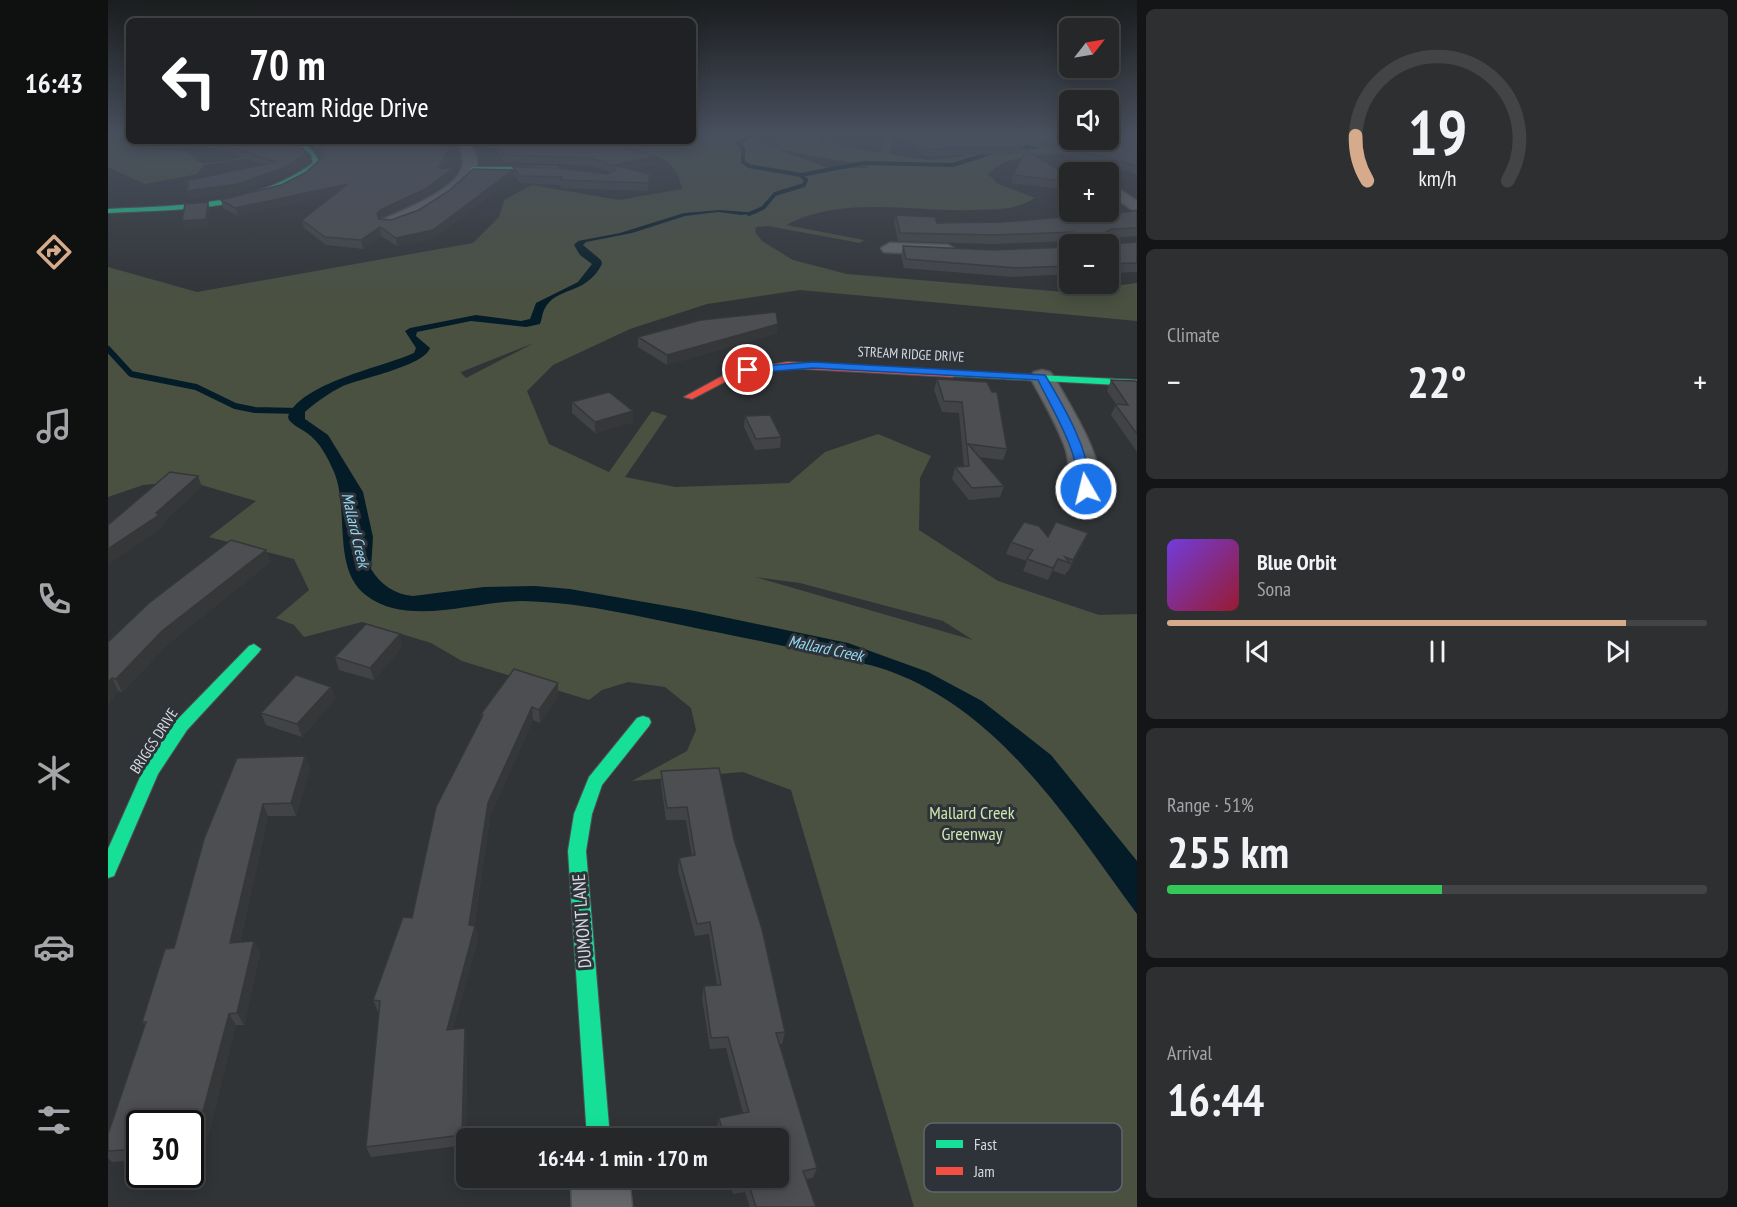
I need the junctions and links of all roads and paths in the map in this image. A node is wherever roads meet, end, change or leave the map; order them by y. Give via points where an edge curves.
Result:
1 (265, 190) edge
2 (448, 190) edge
3 (1119, 194) edge
4 (1137, 208) edge
5 (108, 211) edge
6 (388, 223) edge
7 (890, 248) dead end
8 (967, 251) edge
9 (1042, 377) junction
10 (1137, 383) edge
11 (689, 397) dead end
12 (1086, 489) dead end
13 (254, 649) dead end
14 (643, 722) dead end
15 (108, 870) edge
16 (597, 1128) edge
17 (601, 1188) edge
18 (602, 1207) edge

1 - 5 street via 203,204
2 - 6 street
3 - 4 street
7 - 8 street
9 - 10 street, STREAM RIDGE DRIVE
9 - 11 street, STREAM RIDGE DRIVE via 787,365 731,375
9 - 12 street via 1079,450
13 - 15 street, BRIGGS DRIVE via 181,726 157,762
14 - 16 street, DUMONT LANE via 595,782 583,814 577,851
17 - 18 street

